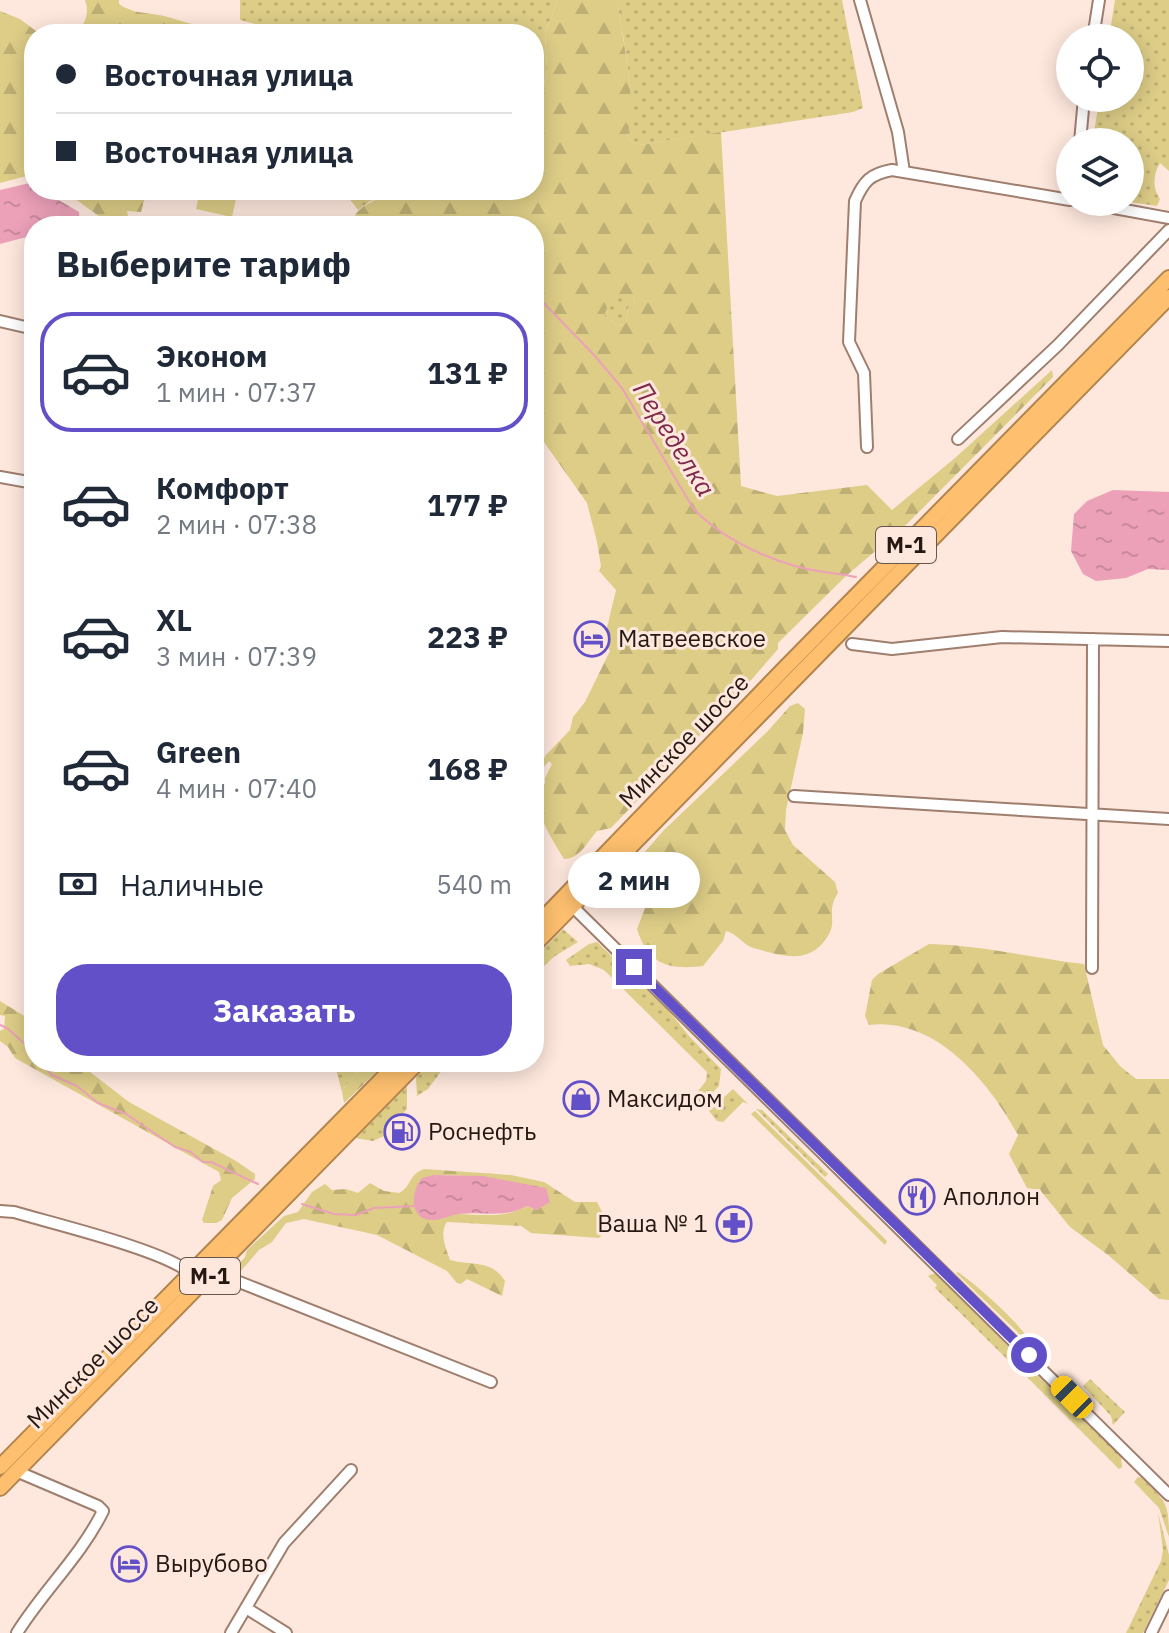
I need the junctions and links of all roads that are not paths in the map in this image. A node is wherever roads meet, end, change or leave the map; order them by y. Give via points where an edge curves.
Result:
1 (860, 0) edge
2 (1099, 0) edge
3 (1095, 24) edge
4 (904, 172) junction
5 (1056, 198) edge
6 (1144, 213) edge
7 (1169, 218) edge
8 (1169, 230) edge
9 (1169, 278) edge
10 (1169, 297) edge
11 (0, 321) edge
12 (24, 327) edge
13 (958, 439) dead end
14 (867, 447) dead end
15 (0, 477) edge
16 (24, 481) edge
17 (1093, 639) junction
18 (1169, 641) edge
19 (852, 644) dead end
20 (794, 796) dead end
21 (1093, 814) junction
22 (1169, 819) edge
23 (568, 902) junction
24 (544, 920) edge
25 (544, 932) edge
26 (1092, 968) dead end
27 (389, 1072) edge
28 (408, 1072) edge
29 (0, 1211) edge
30 (214, 1272) junction
31 (191, 1274) junction
32 (491, 1382) dead end
33 (0, 1467) edge
34 (351, 1470) dead end
35 (16, 1471) junction
36 (0, 1488) edge
37 (1169, 1494) edge
38 (1169, 1596) edge
39 (246, 1608) junction
40 (17, 1633) edge
41 (231, 1633) edge
42 (286, 1633) edge
43 (1151, 1633) edge

1 - 4 street via 898,132
2 - 3 street
4 - 5 street
4 - 14 street via 873,174 855,201 849,342 864,373
6 - 7 street
8 - 13 street
9 - 23 highway, Минское шоссе / М-1 via 806,647
10 - 23 highway, Минское шоссе / М-1
11 - 12 street
15 - 16 street
17 - 18 street
17 - 19 street via 984,637 892,649
17 - 21 street
20 - 21 street
21 - 22 street
21 - 26 street
23 - 24 highway, Минское шоссе / М-1
23 - 25 highway, Минское шоссе / М-1
23 - 37 street
27 - 31 highway, Минское шоссе / М-1
28 - 30 highway, Минское шоссе / М-1
29 - 31 street via 136,1249
30 - 32 street
30 - 35 highway, Минское шоссе / М-1
31 - 33 highway, Минское шоссе / М-1
34 - 39 street via 284,1543
35 - 36 highway, Минское шоссе / М-1
35 - 40 street via 103,1511
38 - 43 street
39 - 41 street
39 - 42 street

